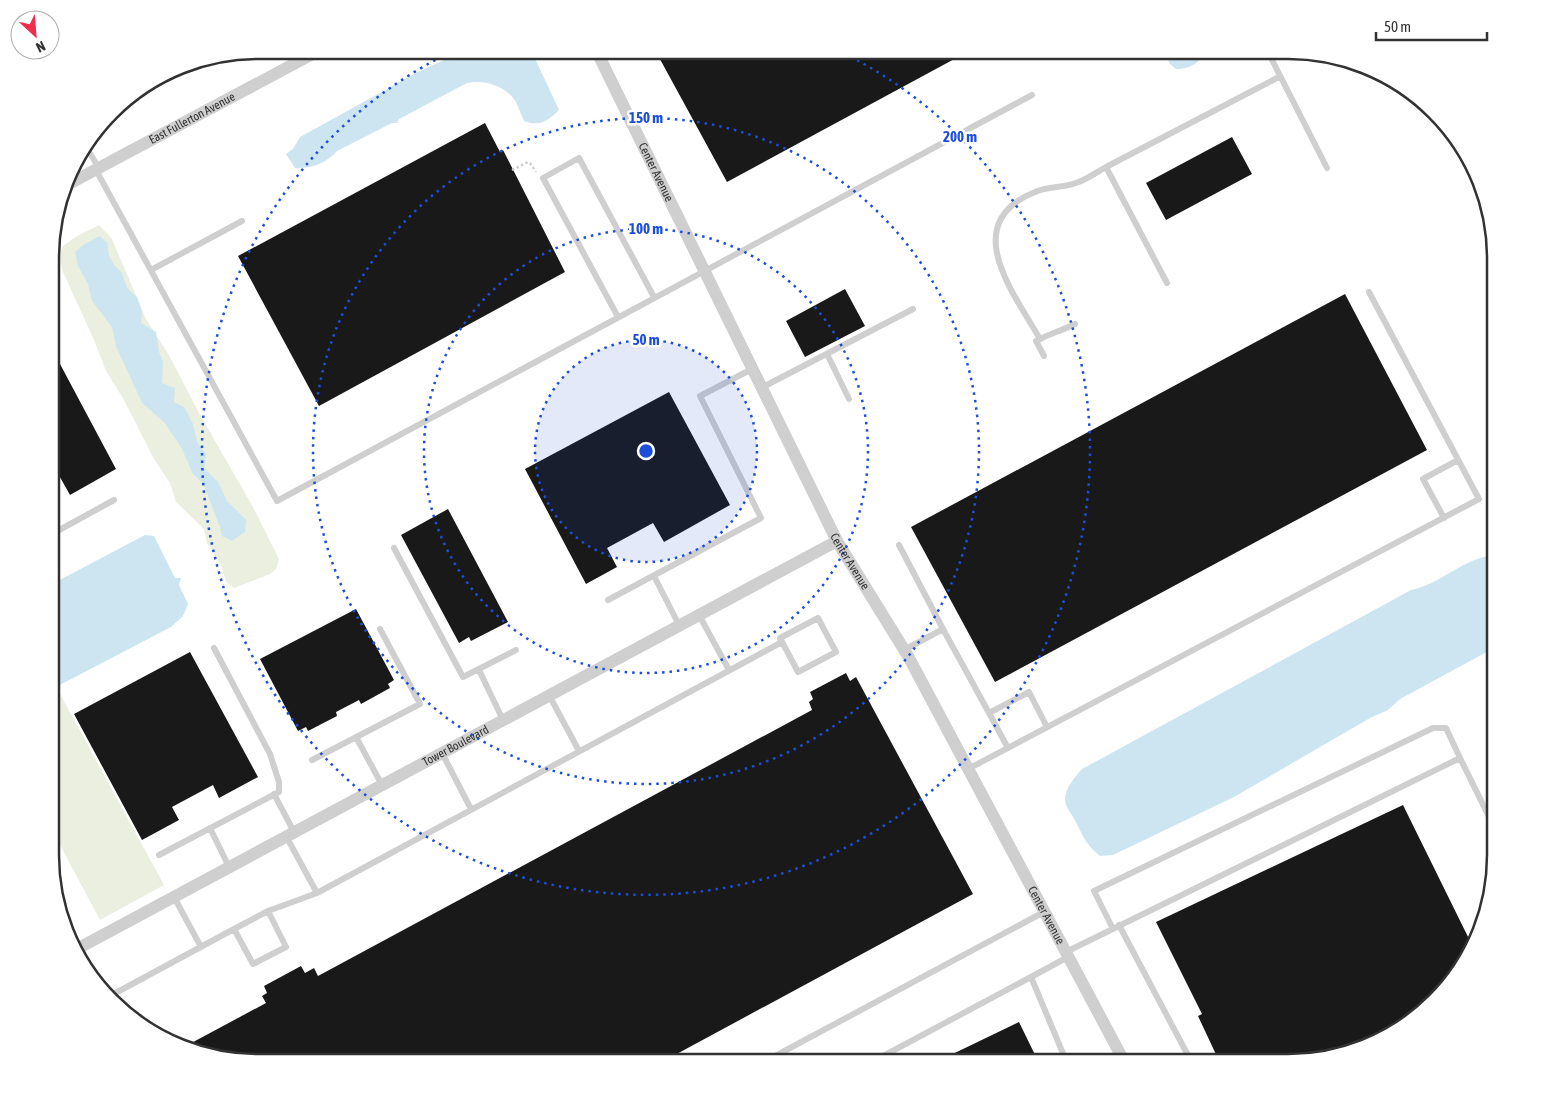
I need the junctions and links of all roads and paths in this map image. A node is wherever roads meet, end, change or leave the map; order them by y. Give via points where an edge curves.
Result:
1 (303, 59) edge
2 (600, 59) edge
3 (1271, 59) edge
4 (1280, 77) junction
5 (1032, 95) dead end
6 (89, 152) edge
7 (1106, 167) junction
8 (1327, 168) dead end
9 (97, 169) junction
10 (512, 170) dead end
11 (542, 178) junction
12 (74, 181) edge
13 (242, 221) dead end
14 (150, 270) junction
15 (704, 271) junction
16 (1167, 283) dead end
17 (1369, 292) dead end
18 (654, 298) junction
19 (913, 310) dead end
20 (618, 317) junction
21 (1075, 324) dead end
22 (1040, 339) junction
23 (827, 354) junction
24 (1044, 356) dead end
25 (752, 369) junction
26 (761, 388) junction
27 (849, 399) dead end
28 (1458, 460) junction
29 (114, 500) dead end
30 (1444, 518) junction
31 (59, 530) edge
32 (836, 541) junction
33 (899, 545) dead end
34 (394, 548) dead end
35 (654, 576) junction
36 (608, 600) dead end
37 (699, 615) junction
38 (679, 625) junction
39 (380, 629) dead end
40 (943, 630) junction
41 (782, 642) junction
42 (214, 648) dead end
43 (516, 650) dead end
44 (904, 650) junction
45 (478, 670) junction
46 (729, 670) junction
47 (549, 695) junction
48 (989, 713) junction
49 (503, 720) junction
50 (1047, 727) junction
51 (356, 737) junction
52 (1008, 748) junction
53 (579, 751) junction
54 (442, 753) junction
55 (1460, 758) junction
56 (312, 760) dead end
57 (968, 769) junction
58 (382, 785) junction
59 (274, 794) junction
60 (471, 810) junction
61 (1487, 813) edge
62 (210, 828) junction
63 (290, 834) junction
64 (159, 855) dead end
65 (229, 867) junction
66 (317, 893) junction
67 (174, 897) junction
68 (268, 911) junction
69 (1044, 912) junction
70 (1116, 927) junction
71 (234, 929) junction
72 (81, 947) edge
73 (201, 947) junction
74 (1067, 954) junction
75 (1031, 977) junction
76 (115, 993) edge
77 (779, 1054) edge
78 (887, 1054) edge
79 (1063, 1054) edge
80 (1120, 1054) edge
81 (1187, 1054) edge

1 - 9 street, East Fullerton Avenue
2 - 15 street, Center Avenue
3 - 4 lane
4 - 7 lane
4 - 8 lane
5 - 15 lane
6 - 9 lane
7 - 16 lane
7 - 22 lane via 1076,184 1034,192 1008,208 996,226 997,255 1015,296
9 - 12 street, East Fullerton Avenue
9 - 14 lane
10 - 11 path via 528,162
11 - 18 lane via 579,158
11 - 20 lane
13 - 14 lane
14 - 20 lane via 277,501
15 - 18 lane
15 - 25 street, Center Avenue
17 - 28 lane
18 - 20 lane
19 - 23 lane
21 - 22 lane
22 - 24 lane via 1036,341
23 - 26 lane
23 - 27 lane
25 - 26 street, Center Avenue
25 - 35 lane via 700,396 760,518
26 - 32 street, Center Avenue
28 - 30 lane via 1479,499
28 - 30 lane via 1423,479
29 - 31 lane
30 - 50 lane
32 - 37 street, Tower Boulevard
32 - 44 street, Center Avenue
33 - 40 lane
34 - 45 lane via 463,677
35 - 36 lane
35 - 38 lane
37 - 38 street, Tower Boulevard
37 - 46 lane
38 - 47 street, Tower Boulevard
39 - 51 lane via 420,704
40 - 44 lane
40 - 48 lane
41 - 41 lane via 780,638 818,618 836,652 798,672
41 - 46 lane
42 - 59 lane via 270,754 279,782 278,792
43 - 45 lane
44 - 57 street, Center Avenue
45 - 49 lane
46 - 53 lane
47 - 49 street, Tower Boulevard
47 - 53 lane
48 - 50 lane via 1029,692
48 - 52 lane
49 - 54 street, Tower Boulevard
50 - 52 lane
51 - 56 lane
51 - 58 lane
52 - 57 lane
53 - 60 lane
54 - 58 street, Tower Boulevard
54 - 60 lane
55 - 61 lane
55 - 70 lane
55 - 70 lane via 1446,728 1433,728 1094,891
57 - 69 street, Center Avenue
58 - 63 street, Tower Boulevard
59 - 62 lane
59 - 63 lane
60 - 66 lane
62 - 64 lane
62 - 65 lane
63 - 65 street, Tower Boulevard
63 - 66 lane
65 - 67 street, Tower Boulevard
66 - 68 lane
67 - 72 street, Tower Boulevard
67 - 73 lane
68 - 71 lane
68 - 71 lane via 286,947 253,964
69 - 74 street, Center Avenue
69 - 77 lane
70 - 74 lane
70 - 81 lane
71 - 73 lane
73 - 76 lane
74 - 75 lane
74 - 80 street, Center Avenue
75 - 78 lane
75 - 79 lane

